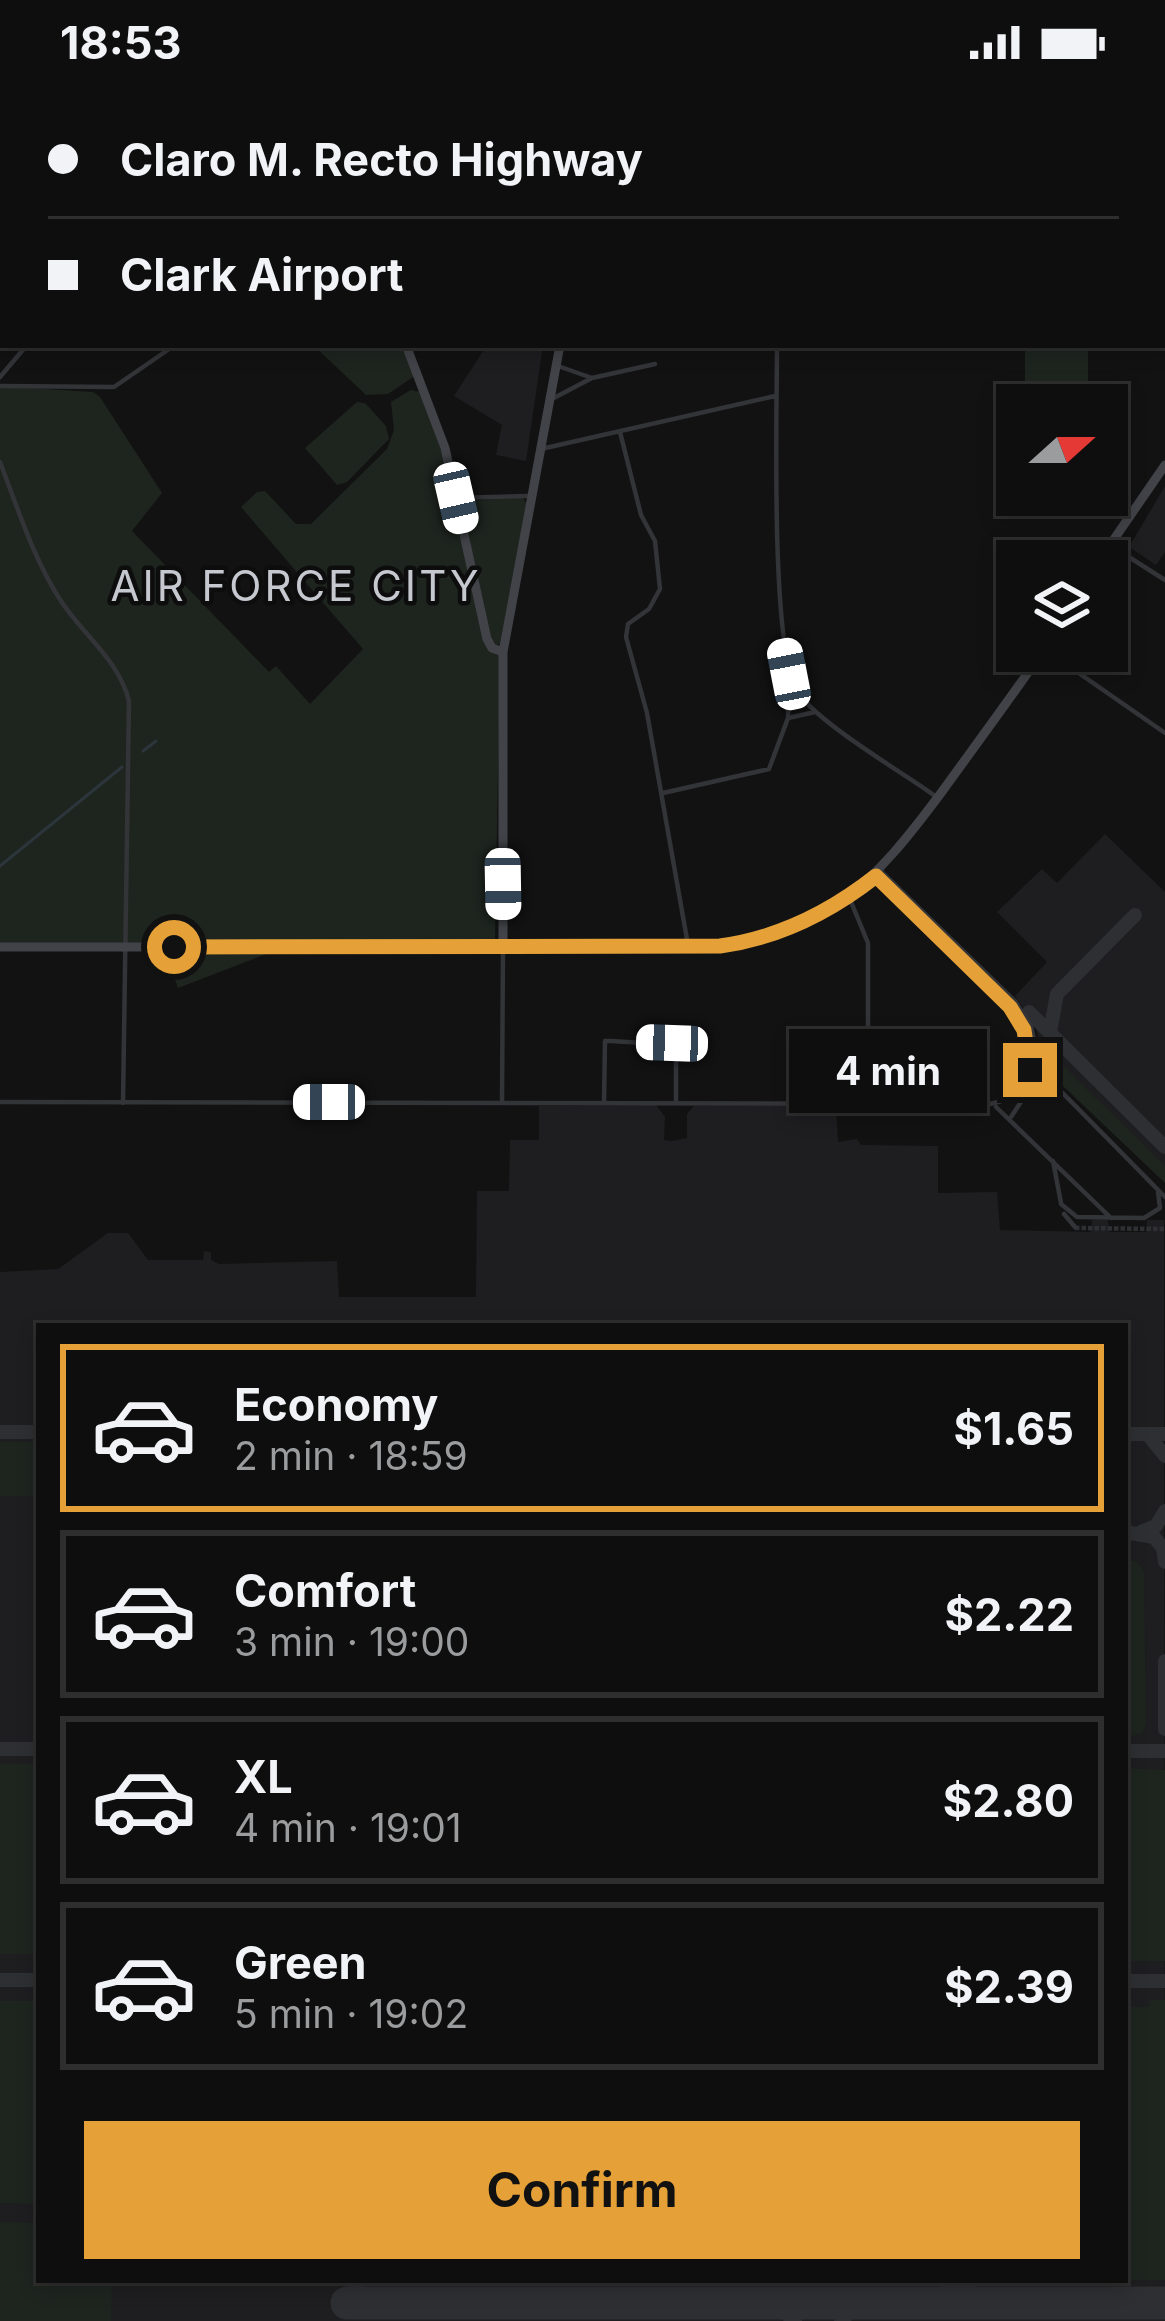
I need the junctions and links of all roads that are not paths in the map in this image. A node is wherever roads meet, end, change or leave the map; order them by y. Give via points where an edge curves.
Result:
1 (25, 348) edge
2 (171, 348) edge
3 (407, 348) edge
4 (559, 348) edge
5 (776, 348) edge
6 (655, 364) dead end
7 (556, 366) junction
8 (592, 378) junction
9 (0, 381) edge
10 (777, 395) junction
11 (550, 400) junction
12 (620, 432) junction
13 (541, 449) junction
14 (0, 462) edge
15 (1165, 465) edge
16 (532, 496) junction
17 (456, 498) junction
18 (1113, 540) edge
19 (1128, 556) edge
20 (1165, 580) edge
21 (503, 652) junction
22 (1030, 672) edge
23 (1076, 672) edge
24 (789, 674) junction
25 (815, 712) junction
26 (788, 718) junction
27 (1165, 733) edge
28 (663, 793) junction
29 (938, 797) junction
30 (878, 874) junction
31 (849, 897) junction
32 (687, 940) junction
33 (123, 946) junction
34 (0, 947) edge
35 (503, 947) junction
36 (963, 957) junction
37 (605, 1030) dead end
38 (605, 1041) junction
39 (1040, 1069) junction
40 (1030, 1070) junction
41 (1032, 1079) junction
42 (1022, 1096) junction
43 (0, 1102) edge
44 (123, 1102) junction
45 (502, 1102) junction
46 (604, 1103) junction
47 (676, 1103) junction
48 (868, 1103) junction
49 (991, 1105) junction
50 (1010, 1119) junction
51 (1053, 1161) junction
52 (1154, 1186) junction
53 (1165, 1197) edge
54 (1061, 1204) junction
55 (1112, 1218) junction
56 (1124, 1218) junction
57 (1075, 1228) dead end
58 (1116, 1228) dead end

1 - 9 street
2 - 9 street via 113,387
3 - 17 main road
4 - 7 main road
5 - 10 street
6 - 8 street
7 - 8 street
7 - 11 main road
8 - 11 street
10 - 12 street
10 - 24 street
11 - 13 main road
12 - 13 street
12 - 28 street via 655,541 660,589 628,624 626,638
13 - 16 main road
14 - 33 street via 40,565 125,685
15 - 18 main road
16 - 17 street
16 - 21 main road
17 - 21 main road via 488,639
19 - 20 street
21 - 35 main road
22 - 29 main road
23 - 27 street
24 - 25 street
24 - 26 street
25 - 26 street
25 - 29 street
26 - 28 street via 769,769
28 - 32 street
29 - 30 main road
30 - 31 main road
30 - 36 street
31 - 32 main road via 764,938
31 - 48 street via 868,943
32 - 35 main road
33 - 34 main road
33 - 35 main road
33 - 44 street
35 - 45 street
36 - 39 street via 1027,1018
36 - 40 street via 1021,1023
37 - 38 street
38 - 46 street
38 - 47 street via 674,1043
39 - 40 street
39 - 41 street
39 - 52 street
40 - 41 street
41 - 42 street
42 - 49 street
42 - 50 street
43 - 44 street
44 - 45 street
45 - 46 street
46 - 47 street
47 - 48 street
48 - 49 street
49 - 50 street
50 - 51 street
51 - 54 street
51 - 55 street
52 - 53 street
52 - 56 street via 1158,1212
54 - 55 street via 1073,1216
54 - 57 street
55 - 56 street
56 - 58 street

